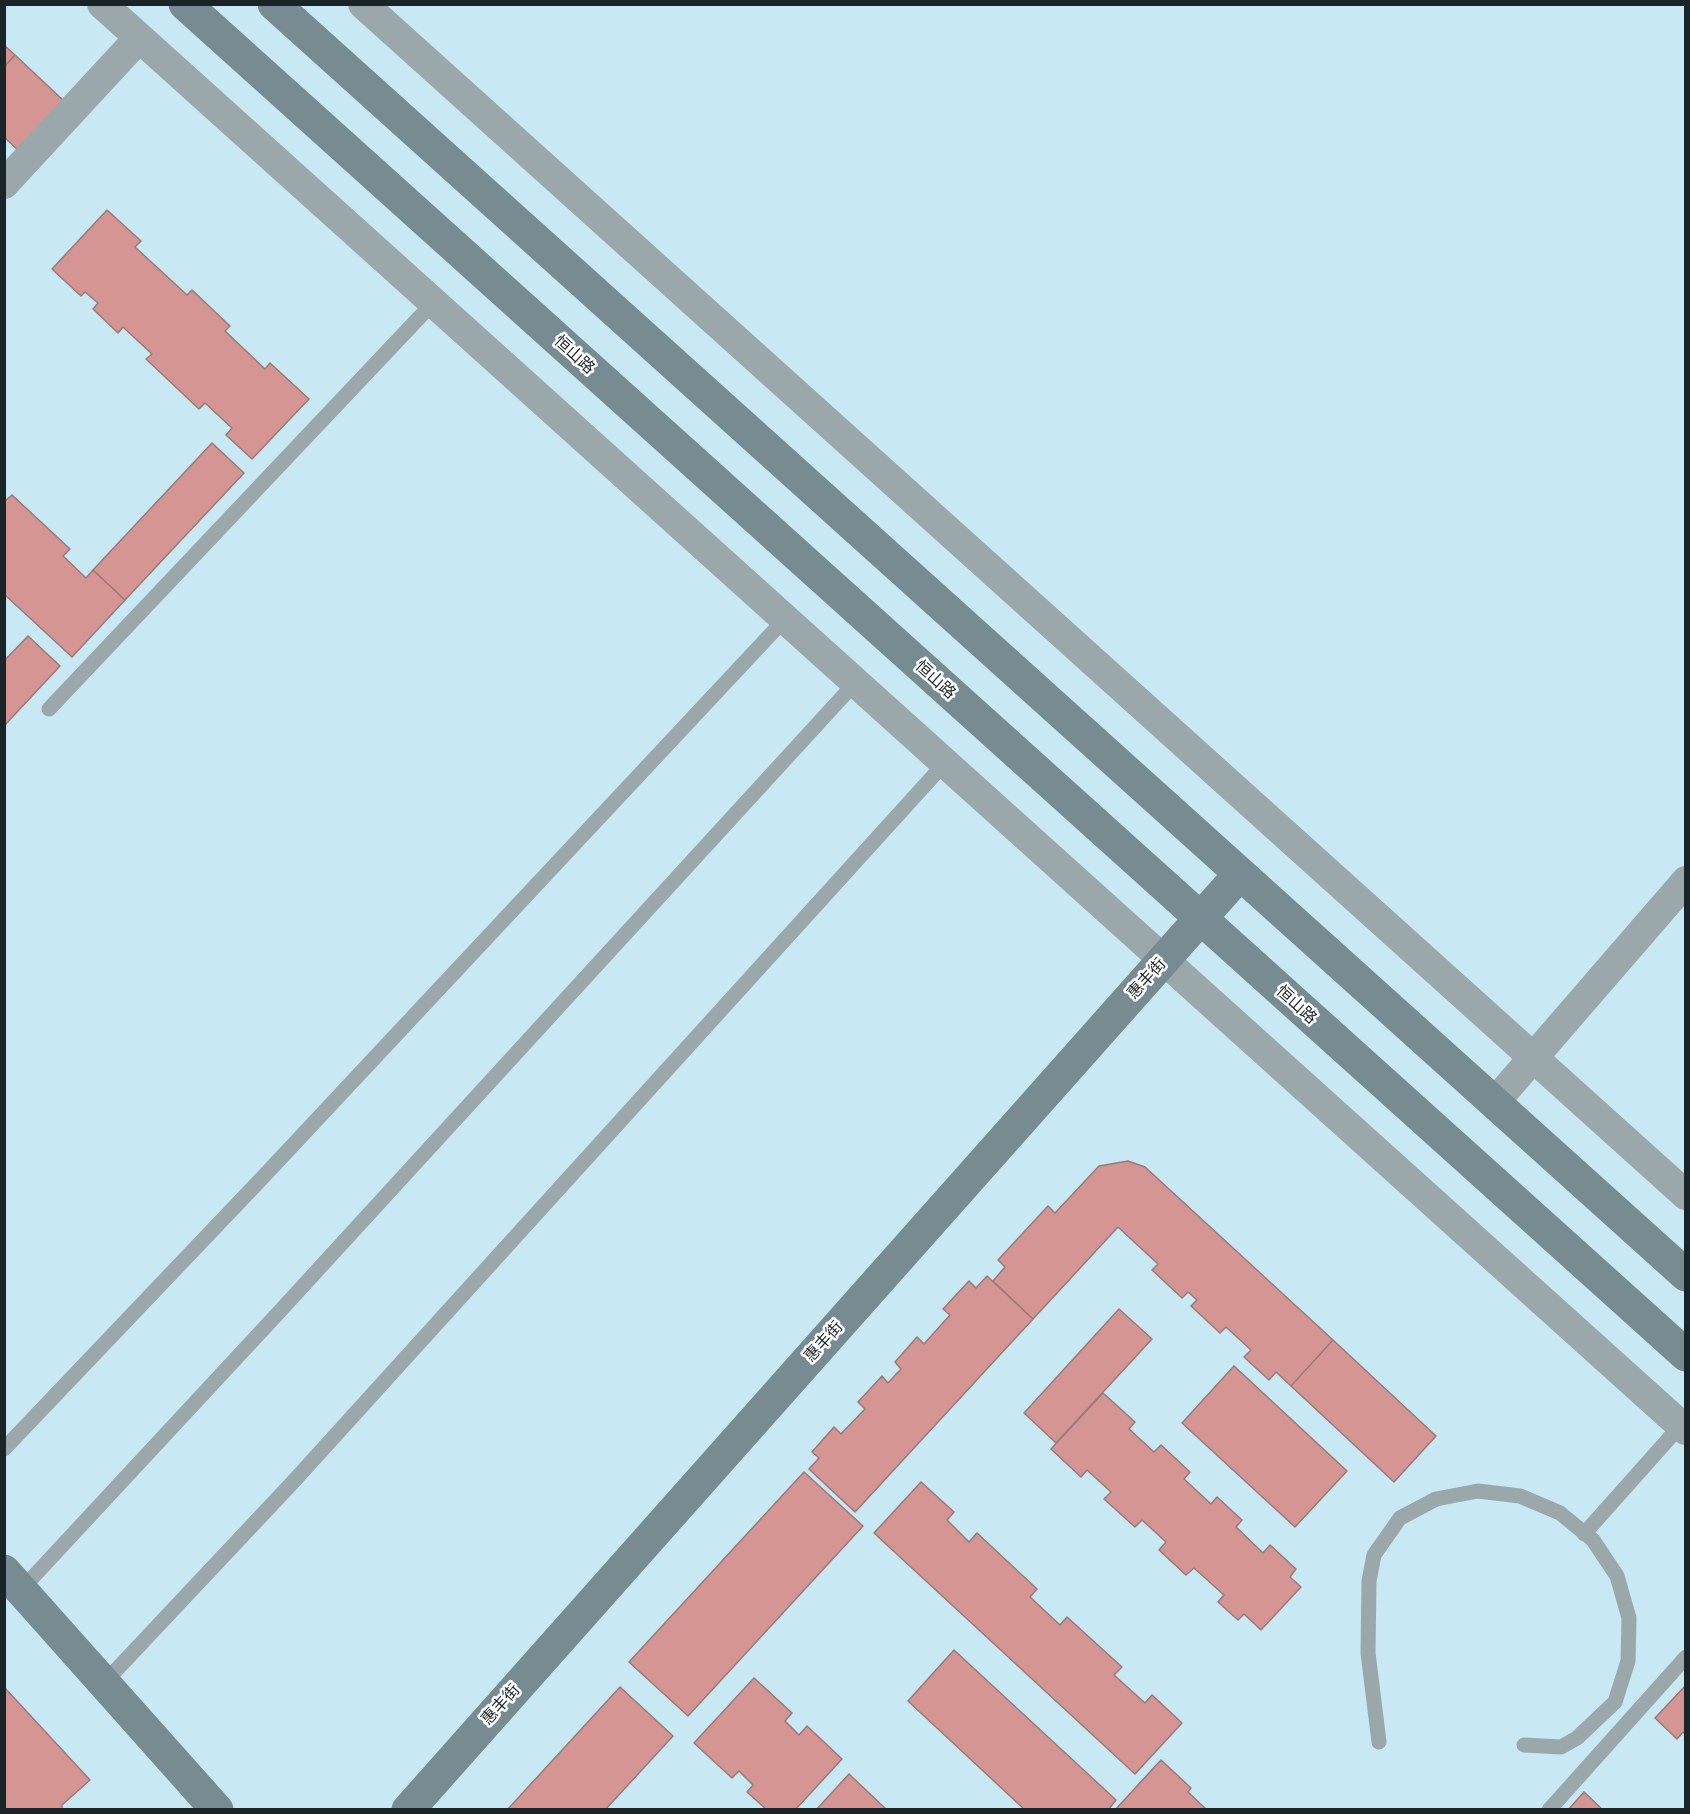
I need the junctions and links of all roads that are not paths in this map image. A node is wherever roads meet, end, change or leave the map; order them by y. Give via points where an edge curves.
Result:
1 (102, 4) edge
2 (185, 4) edge
3 (274, 4) edge
4 (363, 4) edge
5 (140, 38) junction
6 (4, 184) edge
7 (433, 303) junction
8 (785, 619) junction
9 (856, 682) junction
10 (48, 709) dead end
11 (945, 763) junction
12 (1240, 874) junction
13 (1682, 891) edge
14 (1201, 919) junction
15 (1164, 960) junction
16 (1533, 1058) junction
17 (1494, 1103) junction
18 (1686, 1195) edge
19 (1686, 1275) edge
20 (1686, 1355) edge
21 (1683, 1428) edge
22 (4, 1449) edge
23 (1584, 1534) junction
24 (13, 1581) edge
25 (1686, 1657) edge
26 (104, 1683) junction
27 (1379, 1742) dead end
28 (1524, 1745) dead end
29 (217, 1809) edge
30 (408, 1809) edge
31 (1549, 1809) edge

1 - 5 street
2 - 14 main road, 恒山路
3 - 12 main road
4 - 16 street
5 - 6 street
5 - 7 street
7 - 8 street
7 - 10 lane
8 - 9 street
8 - 22 lane
9 - 11 street
9 - 24 lane via 273,1319
11 - 15 street
11 - 26 lane via 293,1482
12 - 14 main road, 惠丰街
12 - 17 main road
13 - 16 street
14 - 15 main road, 惠丰街
14 - 20 main road, 恒山路
15 - 21 street
15 - 30 main road, 惠丰街
16 - 17 street
16 - 18 street
17 - 19 main road
21 - 23 lane
23 - 27 lane via 1560,1513 1520,1496 1478,1491 1436,1499 1400,1518 1374,1555 1369,1581 1368,1653
23 - 28 lane via 1593,1540 1617,1576 1629,1618 1628,1661 1615,1702 1577,1738 1562,1747
24 - 26 main road
25 - 31 lane
26 - 29 main road

